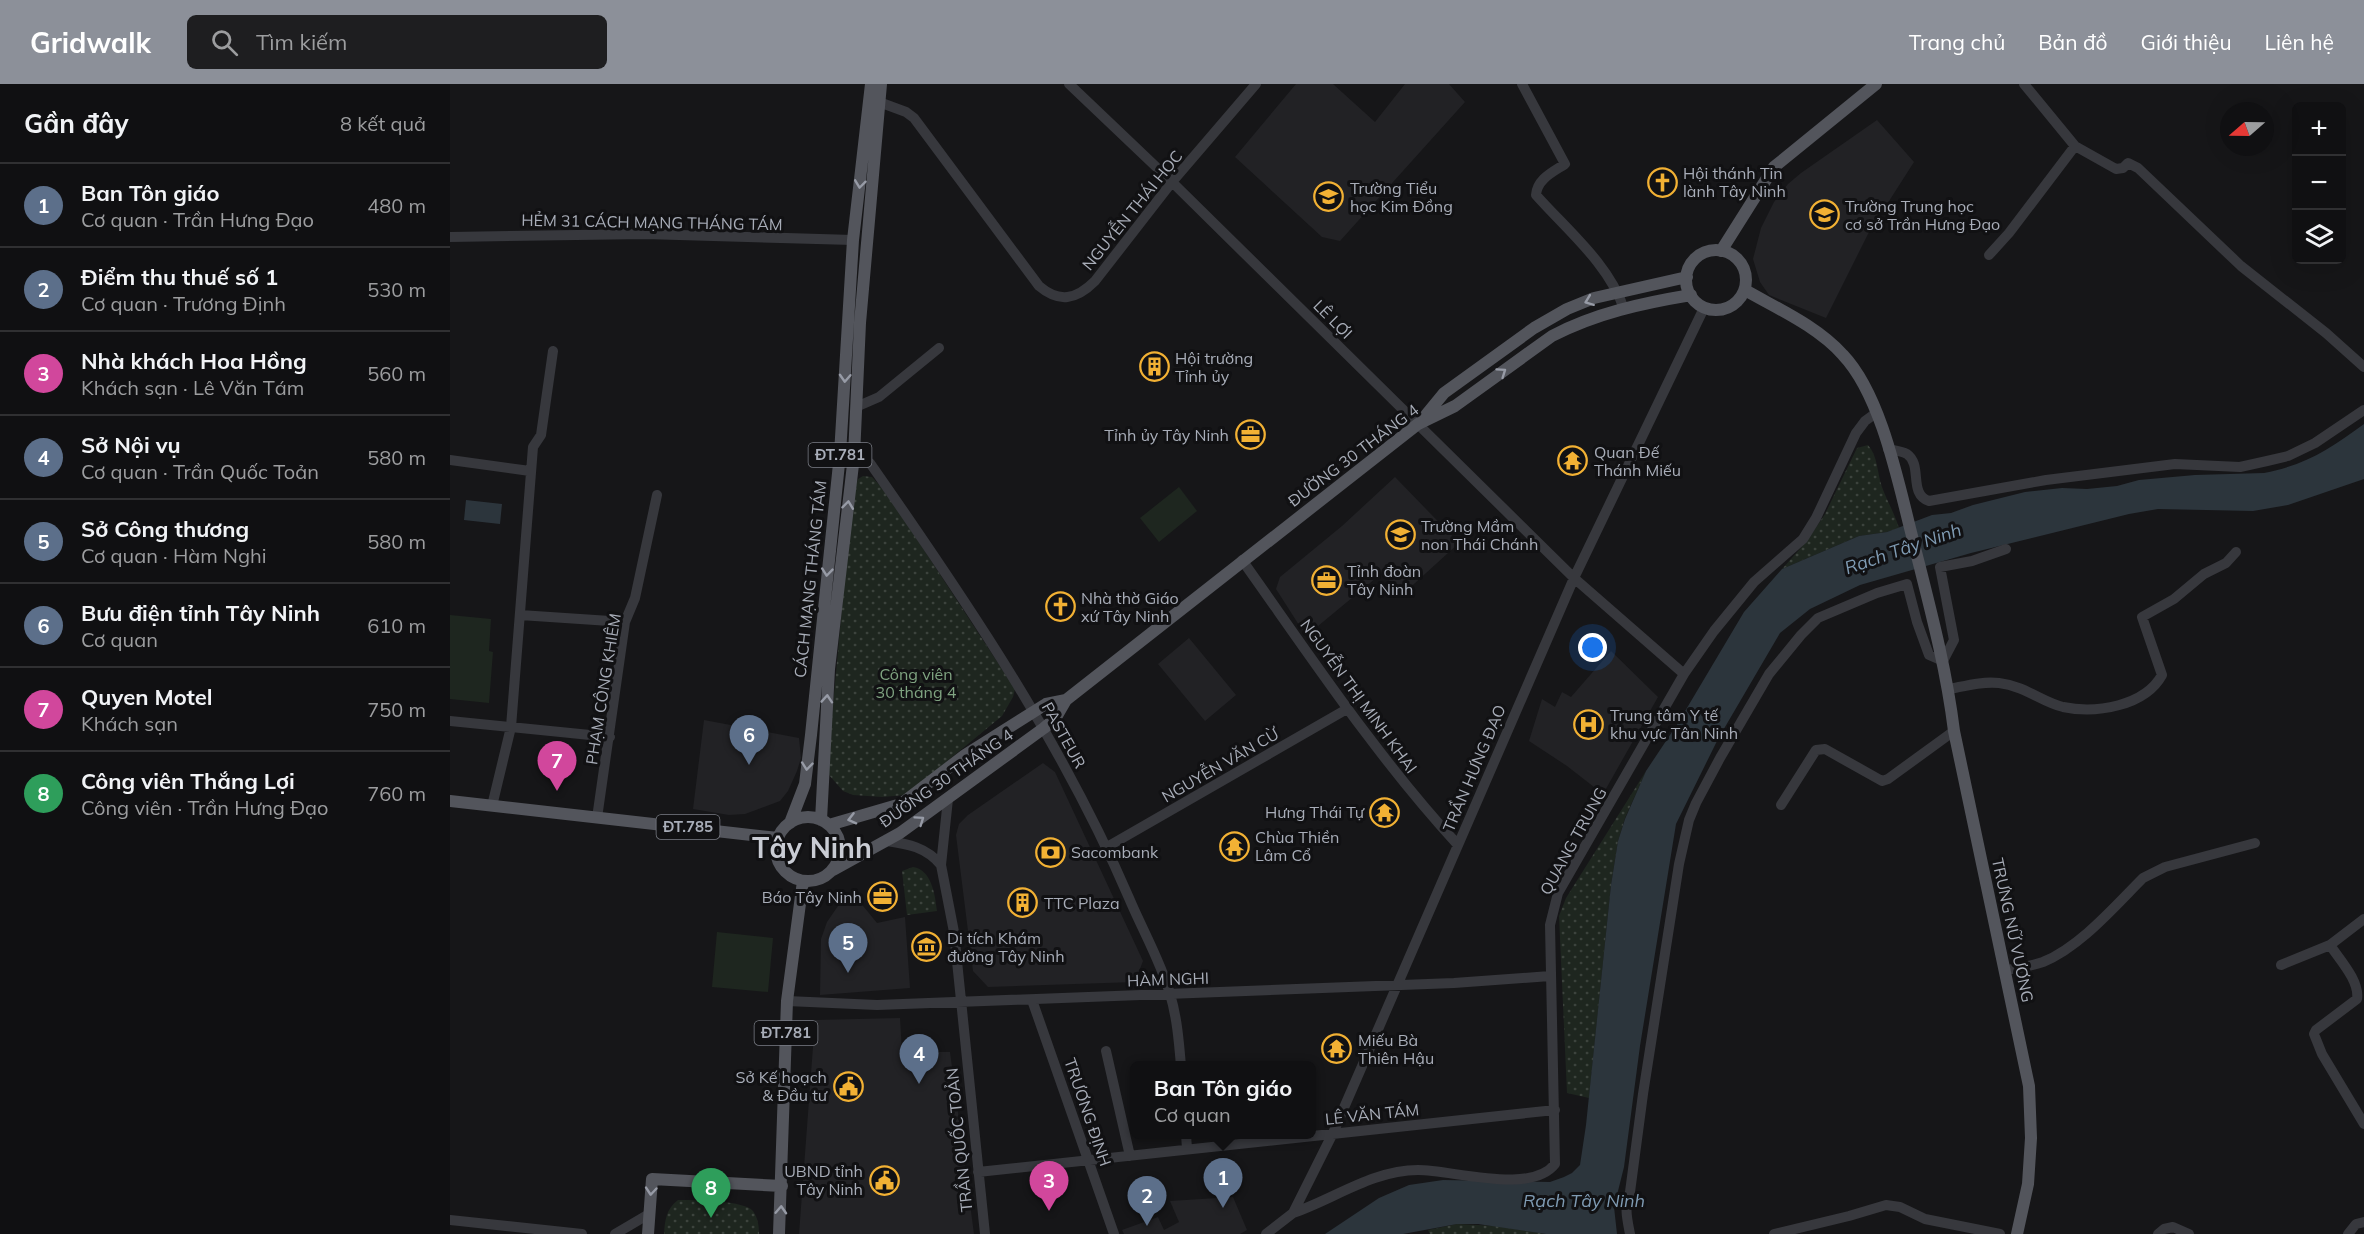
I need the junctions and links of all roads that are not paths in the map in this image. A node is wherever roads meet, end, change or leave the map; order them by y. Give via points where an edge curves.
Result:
1 (871, 84) edge
2 (881, 84) edge
3 (1069, 84) edge
4 (1256, 84) edge
5 (1522, 84) edge
6 (1876, 84) edge
7 (2024, 84) edge
8 (874, 101) junction
9 (2075, 147) junction
10 (1172, 182) junction
11 (450, 237) edge
12 (853, 240) junction
13 (1721, 251) junction
14 (1989, 255) dead end
15 (1687, 277) junction
16 (857, 287) junction
17 (1745, 290) junction
18 (1618, 292) junction
19 (1690, 295) junction
20 (1704, 308) junction
21 (1624, 309) junction
22 (939, 348) dead end
23 (553, 351) dead end
24 (2364, 367) edge
25 (843, 407) junction
26 (856, 407) junction
27 (2364, 410) edge
28 (1876, 413) junction
29 (1418, 424) junction
30 (1888, 449) junction
31 (840, 454) junction
32 (854, 456) junction
33 (450, 460) edge
34 (530, 471) junction
35 (657, 495) dead end
36 (2006, 549) dead end
37 (2236, 552) dead end
38 (1242, 560) junction
39 (1574, 578) junction
40 (520, 615) junction
41 (625, 622) junction
42 (1943, 661) junction
43 (1684, 674) junction
44 (1949, 689) junction
45 (1066, 700) junction
46 (1347, 709) junction
47 (1035, 711) junction
48 (450, 721) edge
49 (511, 727) junction
50 (1044, 728) junction
51 (1954, 731) junction
52 (610, 737) junction
53 (948, 799) junction
54 (450, 801) edge
55 (1781, 805) dead end
56 (492, 806) junction
57 (597, 818) junction
58 (825, 822) junction
59 (790, 823) junction
60 (778, 838) junction
61 (886, 841) junction
62 (2255, 843) dead end
63 (1458, 845) junction
64 (1107, 848) junction
65 (941, 865) junction
66 (833, 870) junction
67 (803, 881) junction
68 (2364, 920) edge
69 (2330, 945) junction
70 (2281, 965) dead end
71 (2006, 970) junction
72 (1550, 976) junction
73 (1397, 985) junction
74 (1170, 993) junction
75 (1032, 1000) junction
76 (787, 1001) junction
77 (959, 1002) junction
78 (1106, 1051) dead end
79 (1181, 1061) edge
80 (1555, 1110) junction
81 (2364, 1124) edge
82 (1333, 1133) junction
83 (1316, 1135) edge
84 (1186, 1139) edge
85 (1278, 1139) edge
86 (1187, 1149) junction
87 (1130, 1156) junction
88 (1090, 1161) junction
89 (978, 1172) junction
90 (782, 1186) junction
91 (1293, 1213) junction
92 (650, 1214) junction
93 (450, 1220) edge
94 (2364, 1222) edge
95 (582, 1234) edge
96 (615, 1234) edge
97 (648, 1234) edge
98 (779, 1234) edge
99 (985, 1234) edge
100 (1114, 1234) edge
101 (1266, 1234) edge
102 (1630, 1234) edge
103 (1774, 1234) edge
104 (2000, 1234) edge
105 (2017, 1234) edge
106 (2158, 1234) edge
107 (2189, 1234) edge
108 (2348, 1234) edge

1 - 8 main road, CÁCH MẠNG THÁNG TÁM / ĐT.781
2 - 8 main road, CÁCH MẠNG THÁNG TÁM / ĐT.781
3 - 10 street, LÊ LỢI
4 - 10 street, NGUYỄN THÁI HỌC
5 - 18 street via 1565,164 1540,182 1536,195 1608,275
6 - 13 main road via 1774,167
7 - 9 street
8 - 10 street, NGUYỄN THÁI HỌC via 914,118 1050,295 1072,297 1090,286
8 -> 12 main road, CÁCH MẠNG THÁNG TÁM / ĐT.781
8 - 16 main road, CÁCH MẠNG THÁNG TÁM / ĐT.781
9 - 14 street
9 - 24 street via 2116,169 2128,163 2138,168 2241,266
10 - 29 street, LÊ LỢI
11 - 12 street, HẺM 31 CÁCH MẠNG THÁNG TÁM via 645,234
12 - 16 main road, CÁCH MẠNG THÁNG TÁM / ĐT.781
13 - 15 main road via 1696,258
13 - 17 main road via 1737,258 1742,265
15 - 18 main road
15 - 19 main road
16 -> 25 main road, CÁCH MẠNG THÁNG TÁM / ĐT.781
16 - 26 main road, CÁCH MẠNG THÁNG TÁM / ĐT.781
17 - 20 main road via 1740,299 1724,310
17 - 28 main road via 1812,328 1843,355 1861,380
18 - 21 street
18 -> 29 main road via 1567,309 1534,328 1444,393
19 - 20 main road
19 - 21 main road, ĐƯỜNG 30 THÁNG 4
20 - 39 street, TRẦN HƯNG ĐẠO
29 -> 21 main road, ĐƯỜNG 30 THÁNG 4 via 1455,406 1552,336 1591,318
22 - 26 street via 879,397
23 - 34 street via 541,435 533,447
25 - 26 main road
25 - 31 main road, CÁCH MẠNG THÁNG TÁM / ĐT.781
26 - 32 main road, CÁCH MẠNG THÁNG TÁM / ĐT.781
27 - 30 street via 2306,448 2240,467 2175,464 2046,480 1929,501 1918,491 1911,458
28 - 30 main road
28 - 43 street, QUANG TRUNG via 1856,433 1803,538 1754,582
29 - 38 main road, ĐƯỜNG 30 THÁNG 4
29 - 39 street, LÊ LỢI
30 - 42 main road, TRƯNG NỮ VƯƠNG
31 - 32 main road
31 -> 59 main road, CÁCH MẠNG THÁNG TÁM / ĐT.781 via 805,784
32 - 47 street, PASTEUR via 870,463
58 -> 32 main road, CÁCH MẠNG THÁNG TÁM / ĐT.781 via 829,669
33 - 34 street
34 - 40 street
35 - 41 street, PHẠM CÔNG KHIÊM via 635,598
36 - 42 street via 1941,567 1954,640
37 - 44 street via 2174,599 2142,617 2162,675 2145,694 2124,705 2062,707 2018,687 1998,683
38 - 45 main road, ĐƯỜNG 30 THÁNG 4
38 - 46 street, NGUYỄN THỊ MINH KHAI
39 - 43 street, LÊ LỢI
39 - 63 street, TRẦN HƯNG ĐẠO
40 - 41 street
40 - 49 street
41 - 52 street, PHẠM CÔNG KHIÊM
42 - 44 main road, TRƯNG NỮ VƯƠNG
42 - 102 street via 1929,655 1907,584 1834,610 1818,618 1769,674 1720,758 1689,820 1679,864 1626,1203
43 - 72 street, QUANG TRUNG via 1558,893 1550,925
44 - 51 main road, TRƯNG NỮ VƯƠNG
45 - 47 main road, ĐƯỜNG 30 THÁNG 4
45 - 50 main road, ĐƯỜNG 30 THÁNG 4 via 1055,719
46 - 63 street, NGUYỄN THỊ MINH KHAI via 1423,807
46 - 64 street, NGUYỄN VĂN CỪ
47 - 50 street, PASTEUR
47 -> 58 main road, ĐƯỜNG 30 THÁNG 4 via 965,755 901,804
48 - 49 street
49 - 52 street
49 - 56 street
50 - 53 main road, ĐƯỜNG 30 THÁNG 4
50 - 64 street, PASTEUR
51 - 55 street via 1882,781 1825,749 1816,750
51 - 71 main road, TRƯNG NỮ VƯƠNG
52 - 57 street, PHẠM CÔNG KHIÊM
61 -> 53 main road, ĐƯỜNG 30 THÁNG 4
53 - 65 street, TRẦN QUỐC TOẢN
54 - 56 main road, ĐT.785
56 - 57 main road, ĐT.785
57 - 60 main road, ĐT.785
58 - 59 main road via 806,817
58 - 66 main road via 840,847
59 - 60 main road
60 - 67 main road via 780,866
61 - 65 street via 918,847
61 - 66 main road, ĐƯỜNG 30 THÁNG 4
62 - 71 street via 2151,873 2060,953 2042,962
63 - 73 street, TRẦN HƯNG ĐẠO
64 - 74 street, PASTEUR
65 - 77 street, TRẦN QUỐC TOẢN via 954,932
66 - 67 main road via 819,880
67 - 76 main road, ĐT.781
68 - 69 street
69 - 70 street
69 - 81 street via 2352,978 2357,999 2314,1034
71 - 105 main road, TRƯNG NỮ VƯƠNG via 2029,1086 2028,1184
72 - 73 street, HÀM NGHI
72 - 80 street, QUANG TRUNG
73 - 74 street, HÀM NGHI
73 - 82 street, TRẦN HƯNG ĐẠO
74 - 75 street, HÀM NGHI
74 - 79 street, PASTEUR
75 - 77 street, HÀM NGHI
75 - 88 street, TRƯƠNG ĐỊNH
76 - 77 street, HÀM NGHI via 877,1005
76 - 90 main road, ĐT.781
77 - 89 street, TRẦN QUỐC TOẢN
78 - 87 street
80 - 82 street, LÊ VĂN TÁM
80 - 91 street, QUANG TRUNG via 1555,1164 1545,1173 1532,1178 1417,1170 1383,1175
82 - 83 street, LÊ VĂN TÁM
82 - 91 street, TRẦN HƯNG ĐẠO
84 - 86 street
85 - 86 street, LÊ VĂN TÁM
86 - 87 street, LÊ VĂN TÁM
87 - 88 street, LÊ VĂN TÁM
88 - 89 street, LÊ VĂN TÁM
88 - 100 street, TRƯƠNG ĐỊNH
89 - 99 street, TRẦN QUỐC TOẢN
90 -> 92 main road via 652,1179
98 -> 90 main road, ĐT.781
91 - 101 street, TRẦN HƯNG ĐẠO
92 - 96 street
92 - 97 main road
93 - 95 street
94 - 108 street via 2356,1224
103 - 104 street via 1886,1205 1925,1219
106 - 107 street via 2173,1227

